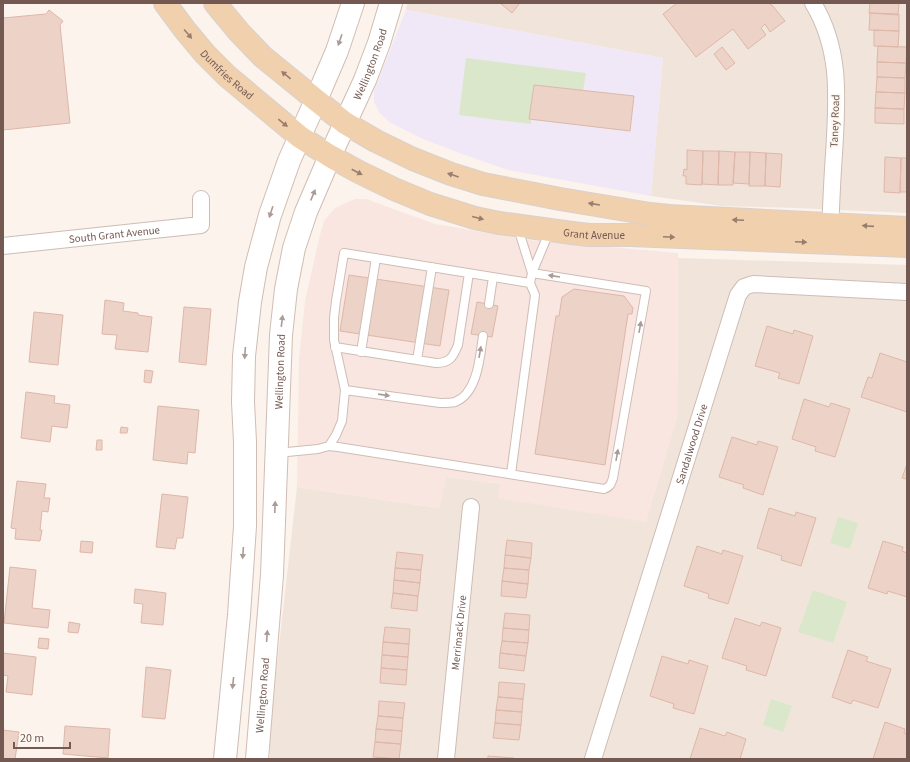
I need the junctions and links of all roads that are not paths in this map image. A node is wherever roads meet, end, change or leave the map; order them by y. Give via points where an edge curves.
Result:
1 (165, 3) edge
2 (215, 3) edge
3 (353, 3) edge
4 (391, 3) edge
5 (813, 3) edge
6 (316, 100) junction
7 (346, 123) junction
8 (300, 137) junction
9 (330, 156) junction
10 (201, 200) dead end
11 (632, 211) junction
12 (518, 226) junction
13 (907, 228) edge
14 (550, 230) junction
15 (830, 234) junction
16 (630, 235) junction
17 (3, 246) edge
18 (907, 246) edge
19 (376, 258) junction
20 (432, 267) junction
21 (469, 273) junction
22 (532, 273) junction
23 (493, 277) junction
24 (530, 283) junction
25 (907, 292) edge
26 (488, 304) dead end
27 (483, 336) dead end
28 (335, 348) junction
29 (362, 352) junction
30 (417, 360) junction
31 (345, 390) junction
32 (329, 446) junction
33 (277, 453) junction
34 (511, 474) junction
35 (471, 507) dead end
36 (225, 759) edge
37 (257, 759) edge
38 (446, 759) edge
39 (593, 759) edge

1 -> 8 main road, Dumfries Road via 205,54 227,76
6 -> 2 main road via 263,57
3 -> 6 main road via 337,51
4 - 7 main road, Wellington Road via 379,43
5 - 15 street, Taney Road via 822,18 831,46 836,75 837,105
6 - 7 main road, Grant Avenue
6 - 8 main road
7 - 9 main road, Wellington Road
11 -> 7 main road, Grant Avenue via 483,184 413,159
8 - 9 main road, Grant Avenue
8 -> 36 main road via 288,162 270,215 250,302 244,356 245,526
9 -> 12 main road, Grant Avenue via 394,190 430,204 475,218
33 -> 9 main road, Wellington Road via 278,386 286,289 294,248
10 - 17 street, South Grant Avenue via 201,225
15 -> 11 main road, Grant Avenue
11 - 16 main road
12 - 14 main road, Grant Avenue
12 - 22 lane
13 -> 15 main road, Grant Avenue
14 - 16 main road, Grant Avenue via 589,235
14 - 22 lane
16 -> 15 main road, Grant Avenue
15 - 18 main road, Grant Avenue
19 - 20 lane
19 - 28 lane via 344,253 334,318
19 - 29 lane
20 - 21 lane
20 - 30 lane
21 - 23 lane
21 - 30 lane via 455,352 450,359 442,363
22 - 24 lane
34 -> 22 lane via 604,489 611,484 646,291
23 - 24 lane
23 - 26 lane
24 - 34 lane via 535,295
25 - 39 street, Sandalwood Drive via 753,284 744,287 738,295
31 -> 27 lane via 440,403 459,400 471,387 475,378
28 - 29 lane
28 - 31 lane
29 - 30 lane
31 - 32 lane via 342,421
32 - 33 lane
32 - 34 lane
37 -> 33 main road, Wellington Road via 272,575
35 - 38 street, Merrimack Drive

